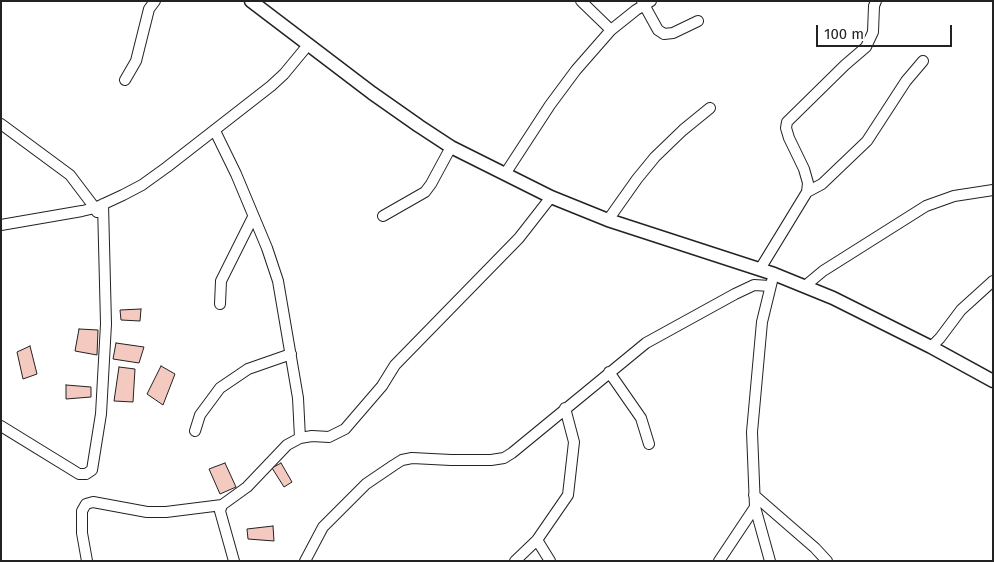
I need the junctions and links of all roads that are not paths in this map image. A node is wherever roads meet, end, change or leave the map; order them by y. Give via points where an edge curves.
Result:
1 (155, 1) edge
2 (581, 1) edge
3 (876, 1) edge
4 (254, 2) edge
5 (645, 3) edge
6 (698, 21) dead end
7 (612, 30) junction
8 (308, 45) junction
9 (922, 61) dead end
10 (126, 80) dead end
11 (710, 108) dead end
12 (1, 124) edge
13 (215, 131) junction
14 (451, 147) junction
15 (505, 174) junction
16 (993, 190) edge
17 (808, 192) junction
18 (551, 197) junction
19 (99, 206) junction
20 (383, 216) dead end
21 (253, 217) junction
22 (608, 220) junction
23 (1, 225) edge
24 (760, 269) junction
25 (772, 280) junction
26 (993, 281) edge
27 (805, 286) junction
28 (220, 304) dead end
29 (931, 347) junction
30 (291, 354) junction
31 (609, 372) junction
32 (993, 381) edge
33 (565, 408) junction
34 (1, 426) edge
35 (194, 432) dead end
36 (300, 438) junction
37 (649, 444) dead end
38 (754, 495) junction
39 (222, 505) junction
40 (755, 507) junction
41 (537, 540) junction
42 (87, 561) edge
43 (234, 561) edge
44 (305, 561) edge
45 (515, 561) edge
46 (550, 561) edge
47 (719, 561) edge
48 (770, 561) edge
49 (827, 561) edge

1 - 10 street via 149,9 136,61
2 - 7 street
3 - 17 street via 873,32 866,47 786,122 789,138 804,169
4 - 8 main road
5 - 6 street via 658,30 664,34
5 - 7 street
7 - 15 street via 550,105
8 - 13 street via 284,74
8 - 14 main road
9 - 17 street via 867,141 822,184
11 - 22 street via 655,157
12 - 19 street via 70,174
13 - 19 street via 142,185
13 - 21 street
14 - 15 main road
14 - 20 street via 425,192
15 - 18 main road
16 - 27 street via 954,196 926,206
17 - 24 street
18 - 22 main road
18 - 36 street via 519,238 395,365 382,386 345,429 329,437
19 - 23 street
19 - 34 street via 104,232 106,324 101,414 92,470 79,474
21 - 28 street via 222,281
21 - 30 street via 278,281
22 - 24 main road
24 - 25 main road
25 - 27 main road
25 - 31 street via 754,285 646,342
25 - 38 street via 762,322 753,414
26 - 29 street via 961,310
27 - 29 main road
29 - 32 main road
30 - 35 street via 248,369 220,388 200,415
30 - 36 street
31 - 33 street
31 - 37 street via 641,418
33 - 41 street via 574,442 568,496
33 - 44 street via 504,458 402,460 366,484 323,527
36 - 39 street via 287,445 247,487
38 - 40 street
38 - 49 street
39 - 42 street via 147,512 93,502 86,504 82,511 82,533
39 - 43 street via 220,511
40 - 47 street
40 - 48 street
41 - 45 street
41 - 46 street

